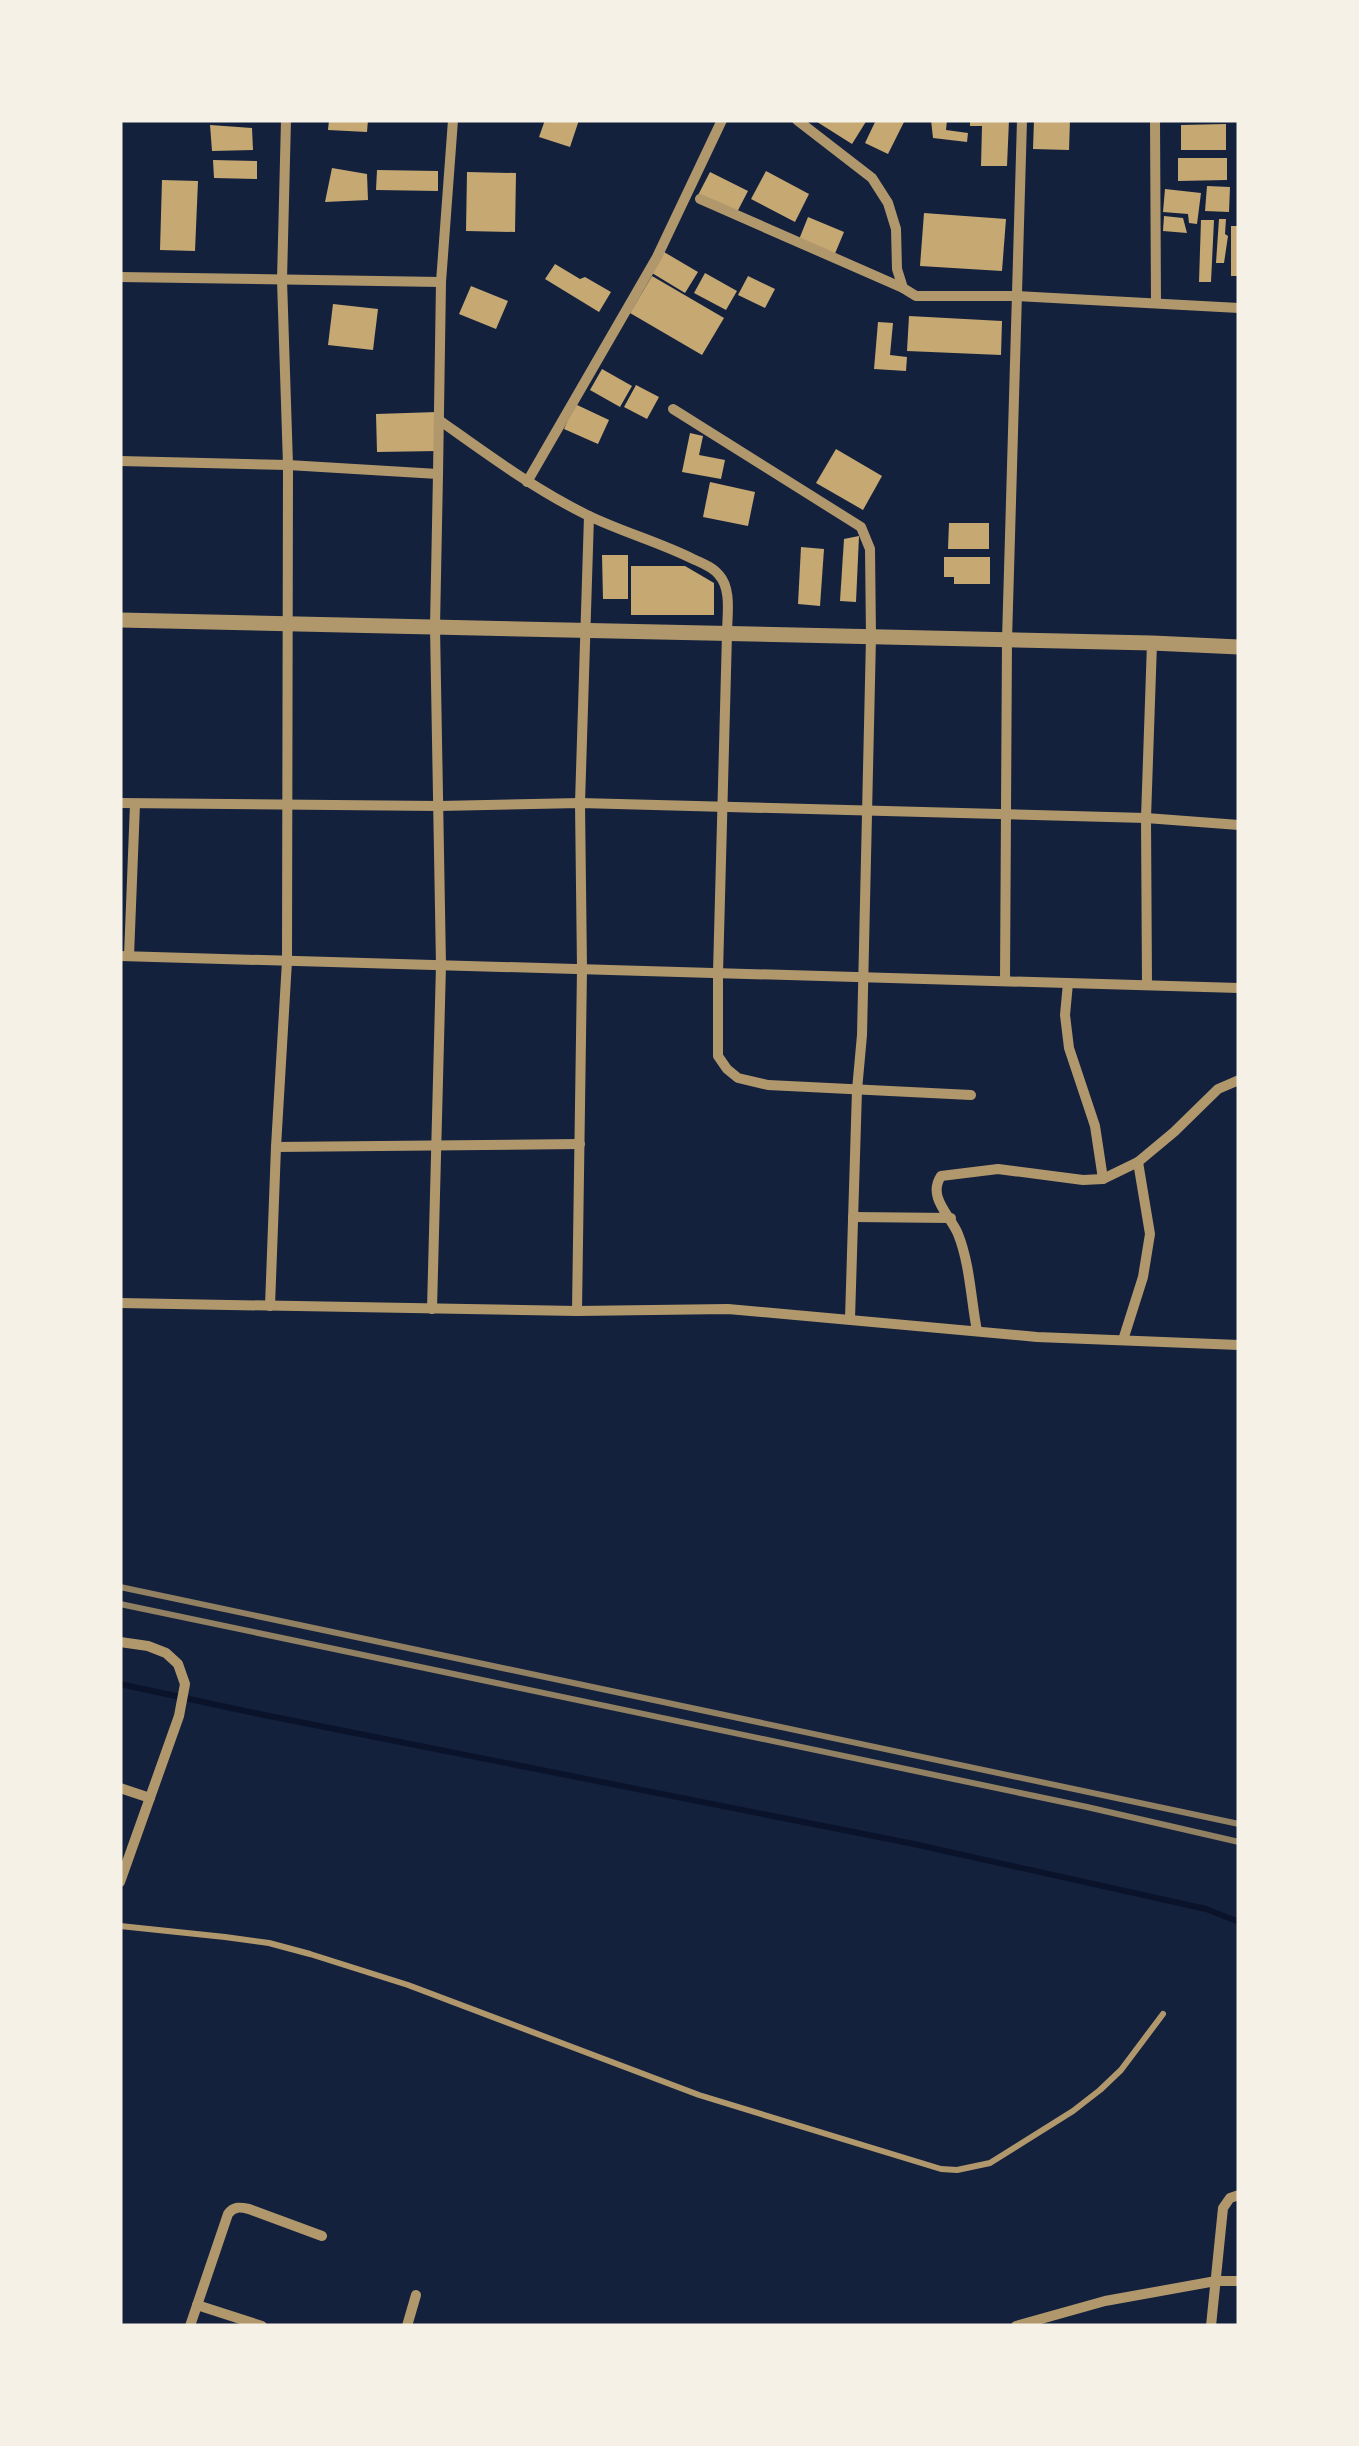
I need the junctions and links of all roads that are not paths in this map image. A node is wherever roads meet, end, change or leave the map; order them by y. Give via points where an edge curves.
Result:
1 (286, 120) edge
2 (453, 120) edge
3 (722, 120) edge
4 (797, 120) edge
5 (1022, 120) edge
6 (1155, 120) edge
7 (700, 199) dead end
8 (120, 277) edge
9 (282, 280) junction
10 (441, 282) junction
11 (903, 288) junction
12 (1016, 296) junction
13 (1156, 302) junction
14 (1239, 308) edge
15 (672, 410) dead end
16 (439, 420) junction
17 (120, 460) edge
18 (288, 466) junction
19 (438, 474) junction
20 (527, 482) junction
21 (589, 516) junction
22 (120, 620) edge
23 (288, 625) junction
24 (436, 627) junction
25 (586, 630) junction
26 (727, 634) junction
27 (871, 637) junction
28 (1007, 640) junction
29 (1152, 643) junction
30 (1239, 647) edge
31 (580, 803) junction
32 (120, 804) edge
33 (134, 804) junction
34 (287, 806) junction
35 (440, 806) junction
36 (723, 806) junction
37 (868, 810) junction
38 (1007, 814) junction
39 (1146, 818) junction
40 (1239, 825) edge
41 (124, 956) edge
42 (288, 961) junction
43 (440, 965) junction
44 (582, 969) junction
45 (718, 973) junction
46 (864, 977) junction
47 (1005, 981) junction
48 (1068, 983) junction
49 (1147, 985) junction
50 (1239, 988) edge
51 (1239, 1080) edge
52 (857, 1090) junction
53 (971, 1095) dead end
54 (580, 1144) junction
55 (435, 1146) junction
56 (276, 1147) junction
57 (1138, 1162) junction
58 (1104, 1178) junction
59 (853, 1216) junction
60 (951, 1218) junction
61 (120, 1303) edge
62 (270, 1306) junction
63 (432, 1308) junction
64 (576, 1311) junction
65 (850, 1319) junction
66 (977, 1331) junction
67 (1123, 1340) junction
68 (1239, 1345) edge
69 (120, 1642) edge
70 (120, 1788) edge
71 (150, 1798) junction
72 (120, 1882) edge
73 (120, 1926) edge
74 (1163, 2014) dead end
75 (1239, 2195) edge
76 (322, 2236) dead end
77 (1216, 2281) junction
78 (1239, 2281) edge
79 (416, 2295) dead end
80 (196, 2305) junction
81 (190, 2326) edge
82 (262, 2326) edge
83 (407, 2326) edge
84 (1016, 2326) edge
85 (1211, 2326) edge

1 - 9 street
2 - 10 street
3 - 20 street via 657,256
4 - 11 street via 872,178 888,202
5 - 12 street
6 - 13 street
7 - 11 street
8 - 9 street
9 - 10 street
9 - 18 street
10 - 16 street
11 - 12 street via 916,296
12 - 13 street
12 - 28 street
13 - 14 street
15 - 27 street via 860,527 870,549
16 - 19 street
16 - 20 street
17 - 18 street
18 - 19 street
18 - 23 street
19 - 24 street
20 - 21 street
21 - 25 street
21 - 26 street via 714,569 727,592
22 - 23 street
23 - 24 street
23 - 34 street
24 - 25 street
24 - 35 street
25 - 26 street
25 - 31 street
26 - 27 street
26 - 36 street
27 - 28 street
27 - 37 street
28 - 29 street
28 - 38 street
29 - 30 street
29 - 39 street
31 - 35 street
31 - 36 street
31 - 44 street
32 - 33 street
33 - 34 street
33 - 41 street
34 - 35 street
34 - 42 street
35 - 43 street
36 - 37 street
36 - 45 street
37 - 38 street
37 - 46 street
38 - 39 street
38 - 47 street
39 - 40 street
39 - 49 street
41 - 42 street
42 - 43 street
42 - 56 street
43 - 44 street
43 - 55 street
44 - 45 street
44 - 54 street
45 - 46 street
45 - 52 street via 718,1056 727,1069 768,1085
46 - 47 street
46 - 52 street
47 - 48 street
48 - 49 street
48 - 58 street via 1069,1048
49 - 50 street
51 - 57 street via 1218,1089
52 - 53 street
52 - 59 street
54 - 55 street
54 - 64 street
55 - 56 street
55 - 63 street
56 - 62 street
57 - 58 street
57 - 67 street via 1150,1234
58 - 60 street via 998,1169 941,1176 936,1192
59 - 60 street
59 - 65 street
60 - 66 street
61 - 62 street
62 - 63 street
63 - 64 street
64 - 65 street via 728,1309
65 - 66 street
66 - 67 street
67 - 68 street
69 - 71 street via 166,1653 186,1684
70 - 71 street
71 - 72 street
73 - 74 lane via 310,1954 700,2094 941,2170 990,2162 1073,2111 1121,2070
75 - 77 street via 1223,2208
76 - 80 street via 232,2209
77 - 78 street
77 - 84 street
77 - 85 street
79 - 83 street
80 - 81 street
80 - 82 street

